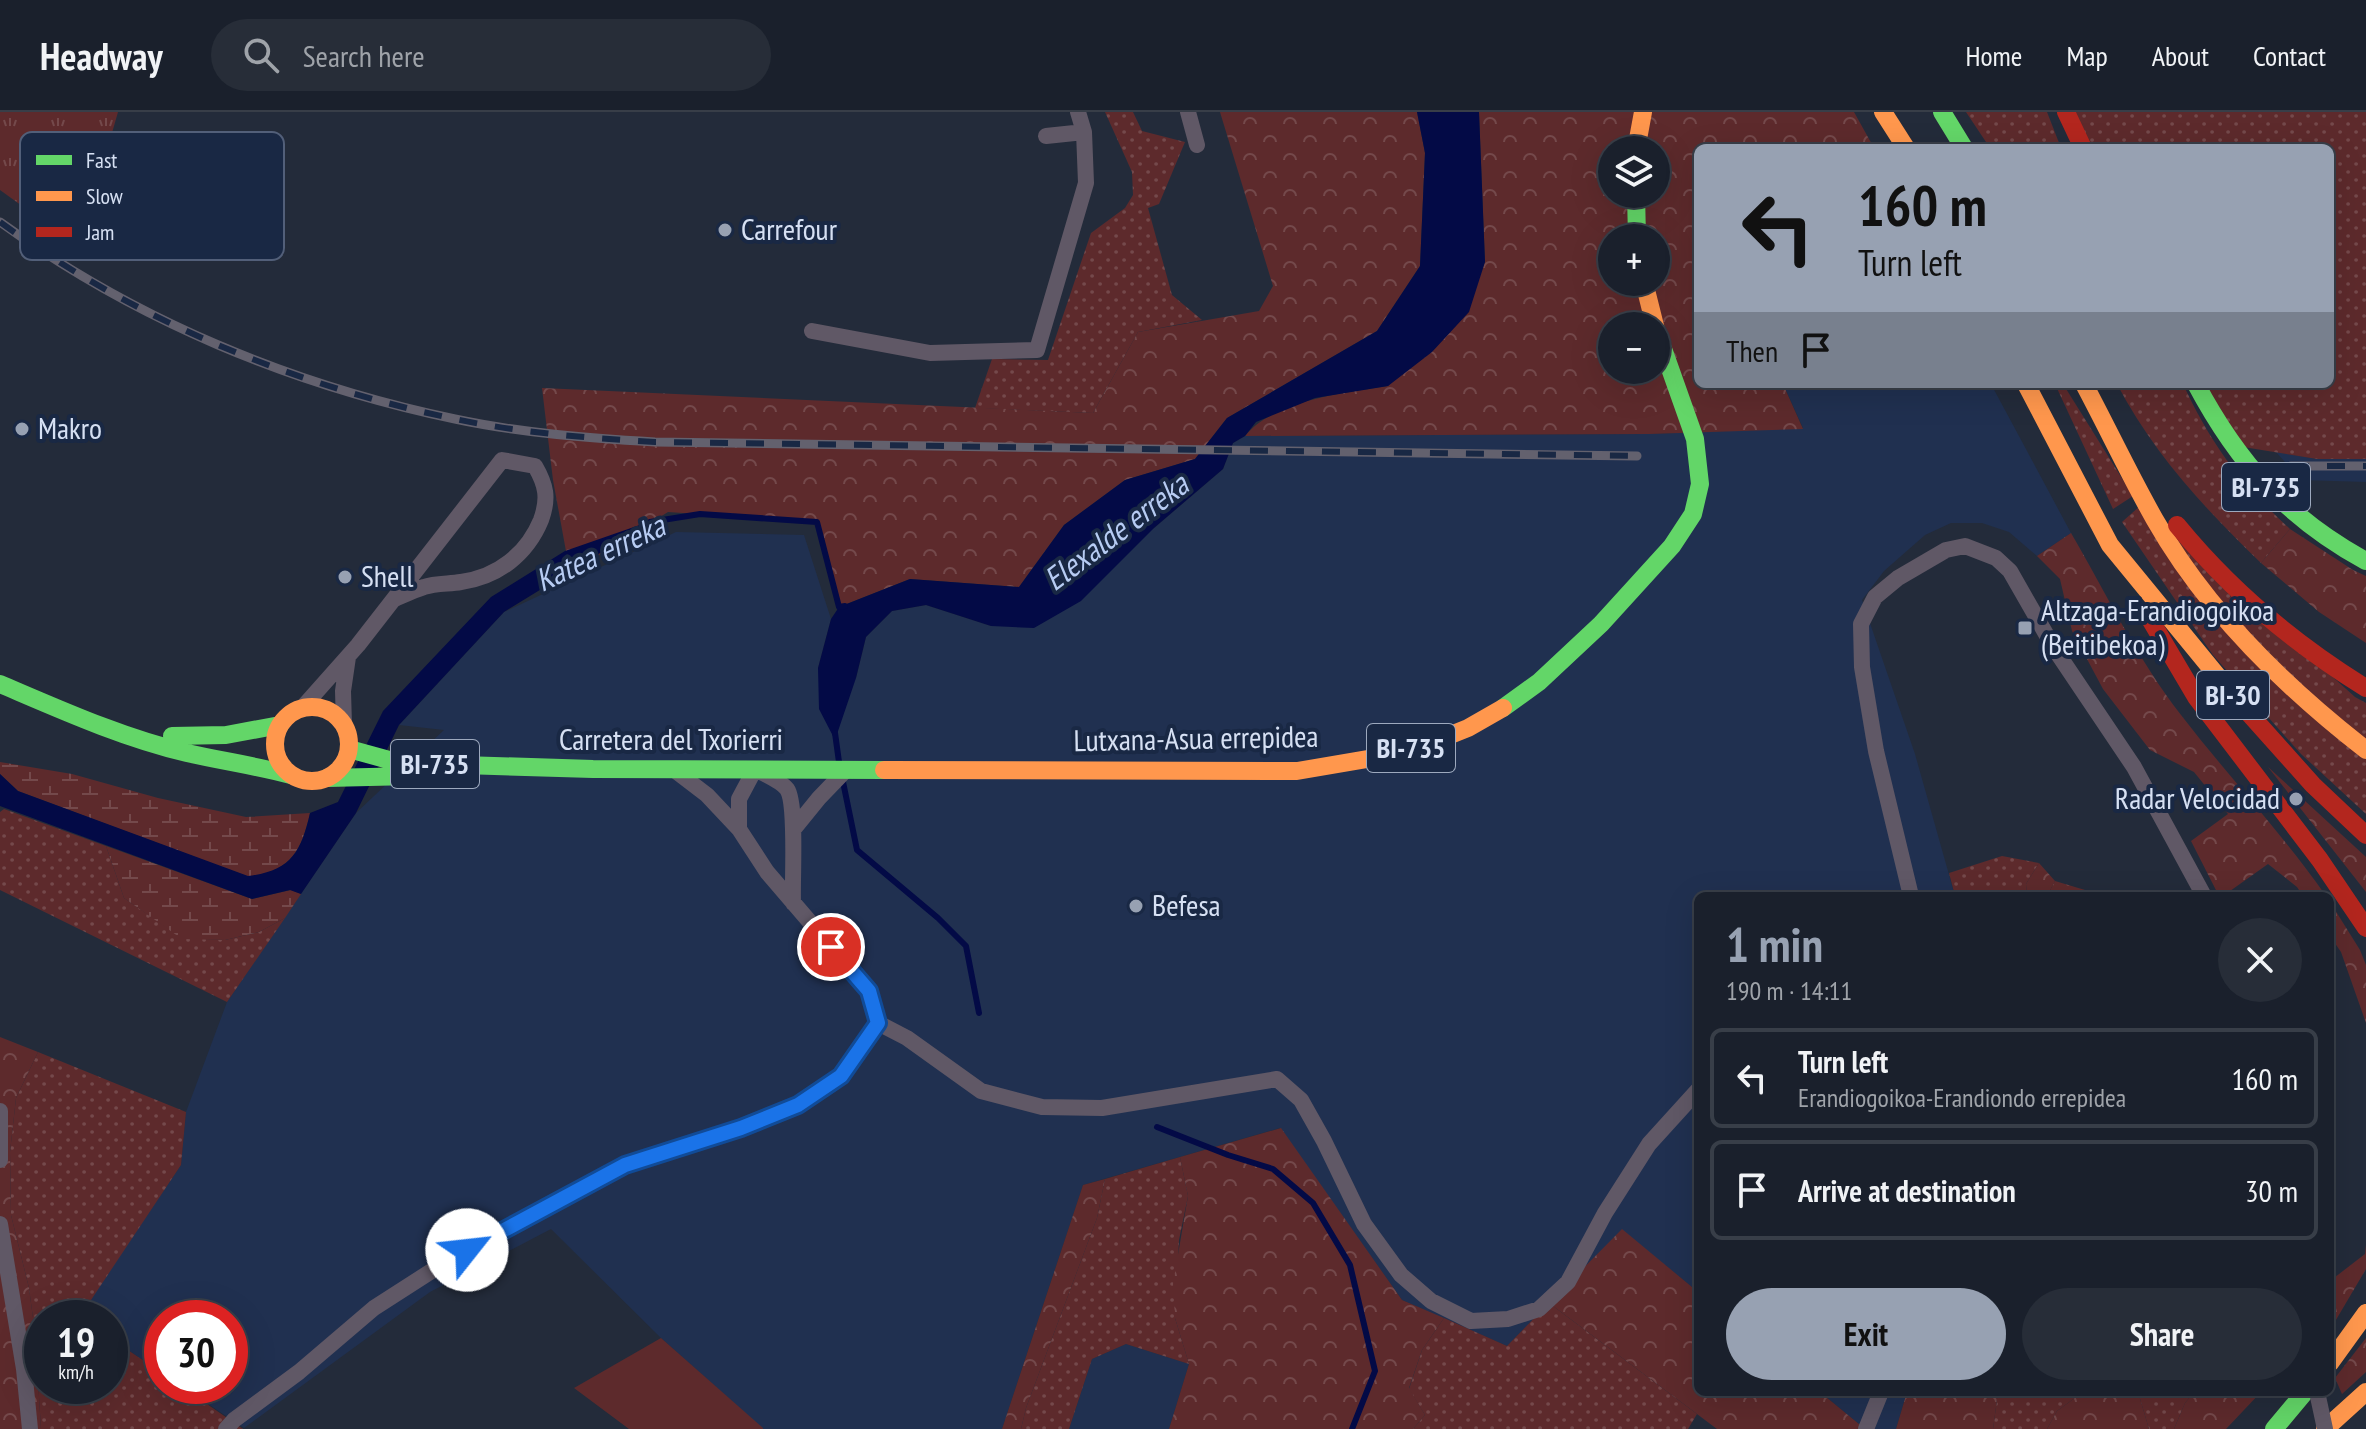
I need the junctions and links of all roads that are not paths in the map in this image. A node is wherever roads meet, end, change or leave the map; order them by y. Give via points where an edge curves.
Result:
1 (1078, 112) edge
2 (1188, 112) edge
3 (1643, 112) edge
4 (1883, 112) edge
5 (1942, 112) edge
6 (2066, 112) edge
7 (1084, 132) junction
8 (1046, 136) dead end
9 (1637, 136) edge
10 (1903, 144) edge
11 (1962, 144) edge
12 (2081, 144) edge
13 (1197, 145) dead end
14 (812, 331) dead end
15 (1670, 369) edge
16 (2028, 388) edge
17 (2086, 388) edge
18 (2198, 388) edge
19 (2128, 464) junction
20 (2187, 537) junction
21 (2110, 545) junction
22 (2366, 561) edge
23 (395, 599) junction
24 (348, 657) junction
25 (2366, 672) edge
26 (0, 684) edge
27 (2366, 688) edge
28 (302, 708) junction
29 (280, 725) junction
30 (344, 725) junction
31 (125, 731) junction
32 (349, 749) junction
33 (2366, 750) edge
34 (495, 766) junction
35 (672, 768) junction
36 (755, 769) junction
37 (846, 770) junction
38 (291, 775) junction
39 (327, 778) junction
40 (739, 829) junction
41 (793, 830) junction
42 (2366, 835) edge
43 (1910, 892) edge
44 (2202, 892) edge
45 (793, 903) junction
46 (2366, 928) edge
47 (878, 1023) junction
48 (1694, 1094) edge
49 (0, 1111) edge
50 (0, 1160) edge
51 (0, 1224) edge
52 (2366, 1313) edge
53 (2334, 1357) edge
54 (2366, 1392) edge
55 (1879, 1396) edge
56 (2302, 1396) edge
57 (2318, 1396) edge
58 (30, 1429) edge
59 (226, 1429) edge
60 (1866, 1429) edge
61 (2274, 1429) edge
62 (2325, 1429) edge

1 - 7 street
2 - 13 street
3 - 9 main road
4 - 10 main road
5 - 11 main road
6 - 12 main road
7 - 8 street
7 - 14 street via 1086,183 1037,350 930,353
15 - 37 main road, Lutxana-Asua errepidea / BI-735 via 1696,445 1701,478 1697,508 1673,545 1581,642 1511,703 1467,729 1391,755 1297,771
16 - 21 main road, BI-30
17 - 19 main road, BI-30
18 - 22 main road, BI-735 via 2253,475 2316,530
19 - 20 main road
19 - 33 main road, BI-30 via 2156,522 2224,617 2314,710
20 - 25 main road via 2297,628
20 - 27 main road via 2261,616
21 - 42 main road, BI-30 via 2229,690 2313,785
21 - 46 main road via 2174,663
23 - 23 street via 425,586 491,574 518,556 533,540 544,511 546,484 535,466 502,460
23 - 24 street
24 - 28 street
24 - 30 street
26 - 31 main road via 84,720
28 - 29 main road
28 - 30 main road via 330,711
29 - 31 main road via 200,738
29 - 38 main road via 277,757
30 - 32 main road
31 - 38 main road via 187,753
32 - 34 main road, Carretera del Txorierri / BI-735 via 389,760
32 - 39 main road via 338,771
34 - 35 main road, Carretera del Txorierri / BI-735
34 - 39 main road, Carretera del Txorierri / BI-735
35 - 36 main road, Carretera del Txorierri / BI-735
35 - 40 street
36 - 37 main road, Carretera del Txorierri / BI-735
36 - 40 street via 739,799
36 - 41 street via 787,789
37 - 41 street
38 - 39 main road via 302,780
40 - 45 street
41 - 45 street
43 - 44 street via 1876,751 1862,667 1861,624 1875,597 1898,578 1946,550 1965,546 1996,558 2010,571 2134,767
45 - 47 street via 869,991
47 - 48 street via 981,1091 1042,1107 1102,1108 1277,1079 1301,1100 1364,1224 1401,1275 1431,1301 1471,1321 1508,1319 1539,1309 1568,1282 1649,1144
47 - 59 street via 841,1076 798,1105 625,1165 444,1263 374,1308
49 - 50 street
51 - 58 street
52 - 53 main road
54 - 62 main road
55 - 60 street
56 - 61 main road
57 - 62 street, bridge

